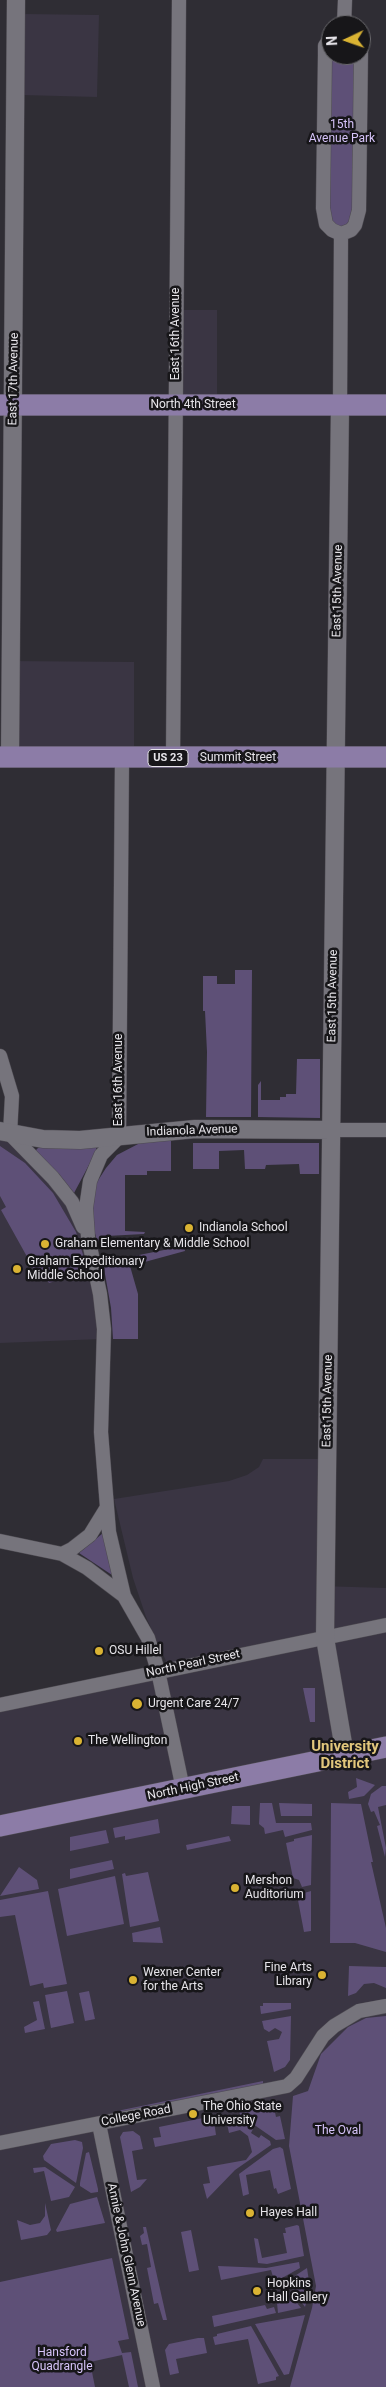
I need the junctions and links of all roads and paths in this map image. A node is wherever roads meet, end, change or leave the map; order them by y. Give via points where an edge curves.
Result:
1 (16, 0) edge
2 (179, 0) edge
3 (345, 0) edge
4 (344, 15) edge
5 (325, 65) edge
6 (361, 65) edge
7 (341, 234) junction
8 (7, 405) edge
9 (176, 405) junction
10 (340, 405) junction
11 (386, 405) edge
12 (5, 757) edge
13 (336, 757) junction
14 (386, 757) edge
15 (122, 758) junction
16 (173, 758) junction
17 (0, 1056) edge
18 (332, 1130) junction
19 (386, 1130) edge
20 (5, 1132) edge
21 (119, 1137) junction
22 (88, 1236) junction
23 (106, 1509) junction
24 (0, 1541) edge
25 (62, 1554) junction
26 (124, 1596) junction
27 (386, 1625) edge
28 (326, 1638) junction
29 (158, 1671) junction
30 (0, 1705) edge
31 (386, 1747) edge
32 (345, 1755) junction
33 (183, 1789) junction
34 (0, 1826) edge
35 (386, 2006) edge
36 (98, 2124) junction
37 (0, 2143) edge
38 (152, 2387) edge

1 - 8 street, East 17th Avenue
2 - 9 street, East 16th Avenue
3 - 4 street
5 - 7 street via 323,208 326,224
6 - 7 street via 359,210 355,225
7 - 10 street, East 15th Avenue
8 - 9 main road, North 4th Street
8 - 12 street, East 17th Avenue
9 - 10 main road, North 4th Street
9 - 16 street, East 16th Avenue
10 - 11 main road, North 4th Street
10 - 13 street, East 15th Avenue
12 - 15 main road, Summit Street / US 23
13 - 14 main road, Summit Street / US 23
13 - 16 main road, Summit Street / US 23
13 - 18 street, East 15th Avenue
15 - 16 main road, Summit Street / US 23
15 - 21 street, East 16th Avenue
17 - 20 street via 12,1096
18 - 19 street, Indianola Avenue
18 - 21 street, Indianola Avenue via 195,1129
18 - 28 street, East 15th Avenue
20 - 21 street, Indianola Avenue via 53,1139
20 - 22 street via 68,1196
21 - 22 street, East 16th Avenue via 102,1155 90,1181 86,1208
22 - 23 street, East 16th Avenue via 104,1329 101,1432
23 - 25 street via 90,1535
23 - 26 street, East 16th Avenue
24 - 25 street
25 - 26 street
26 - 29 street, East 16th Avenue via 148,1638
27 - 28 street, North Pearl Street
28 - 29 street, North Pearl Street
28 - 32 street, East 15th Avenue
29 - 30 street, North Pearl Street
29 - 33 street, East 16th Avenue
31 - 32 main road, North High Street
32 - 33 main road, North High Street
33 - 34 main road, North High Street
35 - 36 street, College Road via 359,2011 334,2026 287,2086
36 - 37 street, College Road
36 - 38 street, Annie & John Glenn Avenue

